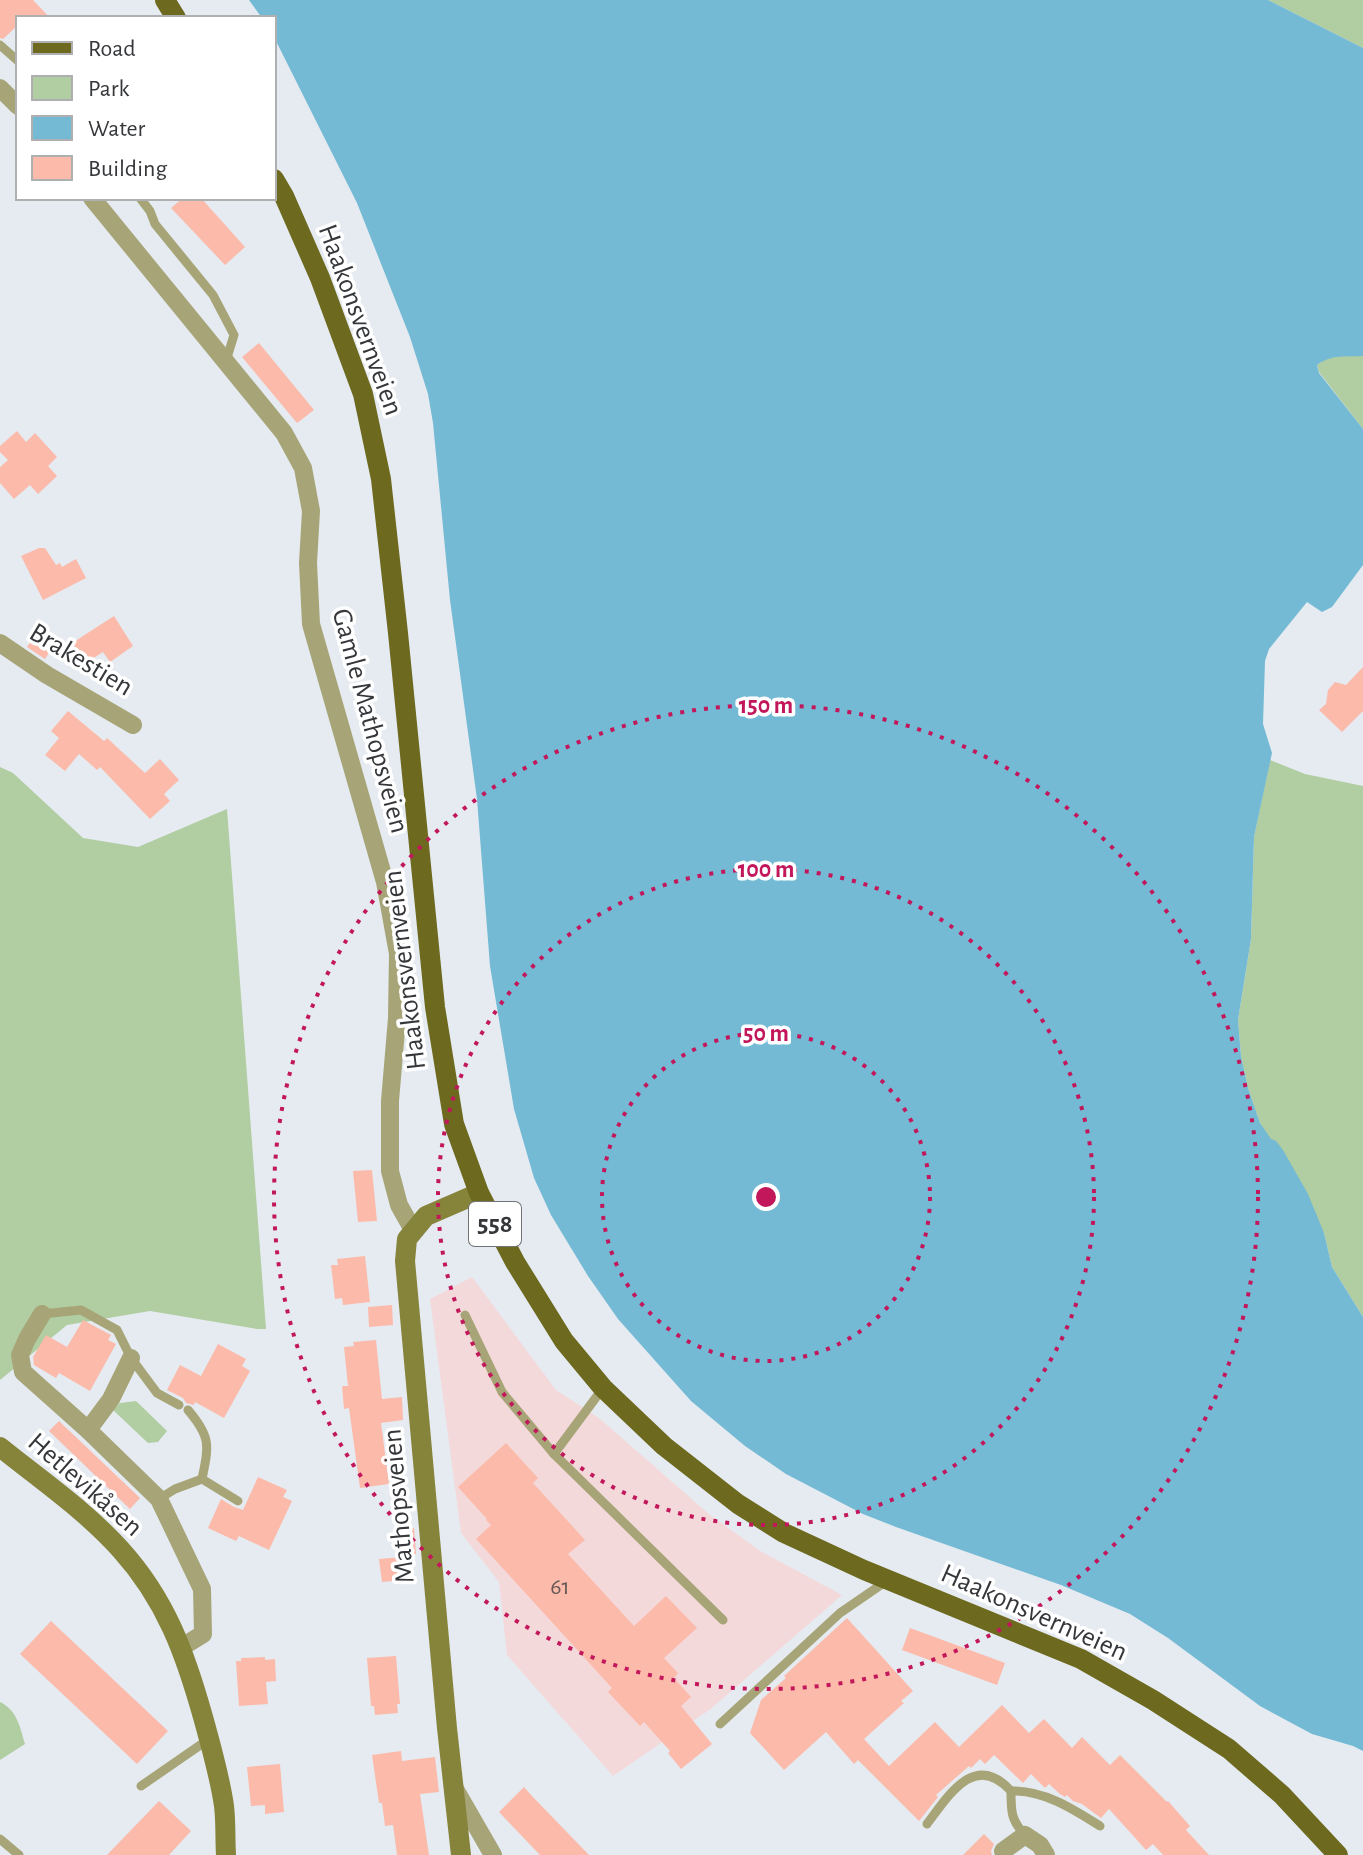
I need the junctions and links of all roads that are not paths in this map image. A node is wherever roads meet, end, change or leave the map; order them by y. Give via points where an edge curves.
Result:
1 (0, 45) edge
2 (16, 59) edge
3 (0, 88) edge
4 (16, 104) edge
5 (276, 182) edge
6 (94, 200) edge
7 (142, 200) edge
8 (226, 361) junction
9 (0, 643) edge
10 (133, 725) dead end
11 (479, 1193) junction
12 (413, 1230) junction
13 (42, 1314) joint
14 (465, 1315) dead end
15 (131, 1358) junction
16 (603, 1388) junction
17 (88, 1430) junction
18 (0, 1447) edge
19 (554, 1454) junction
20 (202, 1479) junction
21 (159, 1499) junction
22 (238, 1501) dead end
23 (888, 1580) junction
24 (723, 1620) dead end
25 (182, 1647) junction
26 (720, 1724) dead end
27 (209, 1739) junction
28 (141, 1786) dead end
29 (455, 1789) junction
30 (1011, 1791) junction
31 (927, 1824) dead end
32 (1100, 1826) dead end
33 (1025, 1835) junction
34 (0, 1839) edge
35 (1003, 1851) dead end
36 (19, 1855) edge
37 (226, 1855) edge
38 (461, 1855) edge
39 (493, 1855) edge
40 (1046, 1855) edge
41 (1338, 1855) edge

1 - 2 lane
3 - 4 street
5 - 11 main road, Haakonsvernveien / 558 via 320,278 363,394 381,479 435,1007 454,1124
6 - 8 street, Gamle Mathopsveien
7 - 8 lane via 220,308 234,335
8 - 12 street, Gamle Mathopsveien via 284,433 303,468 311,511 311,624 385,882 398,954 390,1171
9 - 10 street, Brakestien
11 - 12 main road via 426,1216
11 - 16 main road, Haakonsvernveien / 558 via 564,1341
12 - 29 main road, Mathopsveien via 405,1261
13 - 15 lane via 81,1310 117,1330
13 - 17 street, Hetlevikåsen via 20,1355 23,1372
14 - 19 lane via 502,1392
15 - 17 street, Hetlevikåsen
15 - 20 lane via 157,1393 202,1427 207,1437
16 - 19 lane
16 - 23 main road, Haakonsvernveien / 558 via 664,1446 738,1504 784,1533
17 - 21 street, Hetlevikåsen
18 - 25 main road, Hetlevikåsen via 120,1549 151,1589
19 - 24 lane
20 - 21 lane
20 - 22 lane
21 - 25 street, Hetlevikåsen via 202,1589 203,1634
23 - 26 lane via 840,1613
23 - 41 main road, Haakonsvernveien / 558 via 1081,1659 1153,1700 1229,1749
25 - 27 main road, Hetlevikåsen
27 - 28 lane
27 - 37 main road, Hetlevikåsen via 224,1807
29 - 38 main road, Mathopsveien
29 - 39 street
30 - 31 lane via 1001,1780 974,1775
30 - 32 lane via 1066,1805
30 - 33 lane via 1011,1811
33 - 35 street
33 - 40 street
34 - 36 lane

